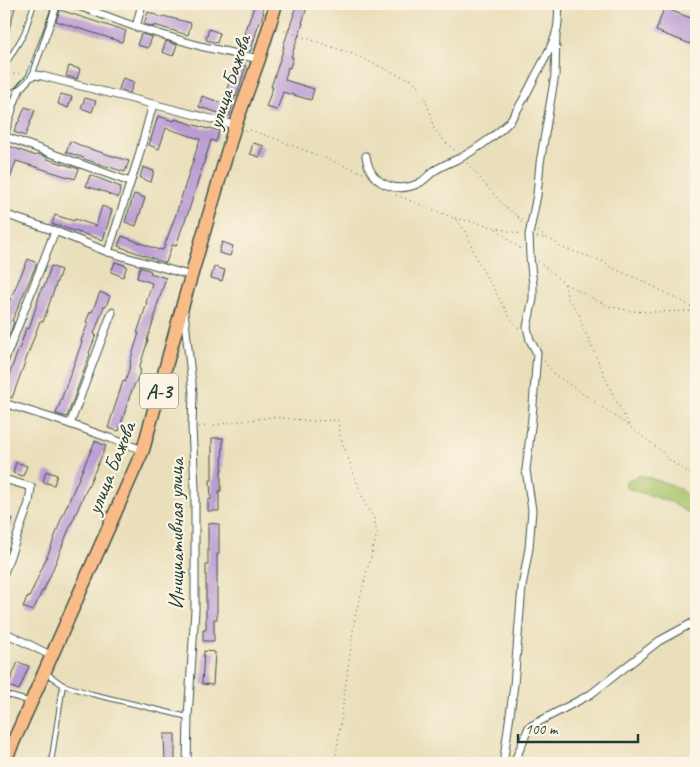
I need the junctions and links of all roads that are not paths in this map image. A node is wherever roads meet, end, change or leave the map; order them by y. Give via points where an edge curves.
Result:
1 (34, 4) edge
2 (57, 4) edge
3 (73, 4) edge
4 (142, 4) edge
5 (276, 4) edge
6 (559, 4) edge
7 (136, 27) junction
8 (556, 32) junction
9 (259, 59) junction
10 (4, 64) edge
11 (30, 77) junction
12 (153, 104) junction
13 (234, 127) junction
14 (4, 136) edge
15 (366, 156) dead end
16 (130, 182) junction
17 (4, 214) edge
18 (55, 232) junction
19 (108, 252) junction
20 (192, 276) junction
21 (183, 304) junction
22 (112, 312) dead end
23 (4, 362) edge
24 (4, 403) edge
25 (70, 424) junction
26 (143, 450) junction
27 (4, 479) edge
28 (4, 573) edge
29 (696, 621) edge
30 (4, 632) edge
31 (52, 656) junction
32 (45, 672) junction
33 (63, 685) junction
34 (4, 694) edge
35 (32, 702) junction
36 (188, 717) junction
37 (4, 763) edge
38 (51, 763) edge
39 (187, 763) edge
40 (506, 763) edge
41 (514, 763) edge

1 - 10 lane via 24,34
2 - 11 street
3 - 7 street
4 - 7 street
5 - 9 highway, улица Бажова / A-3
6 - 8 street
7 - 9 street
8 - 15 street via 551,48 508,122 462,157 437,169 421,182 402,188 380,182 368,166
8 - 40 street via 555,75 530,236 533,298 527,327 537,352 526,470 532,510 504,758
9 - 13 highway, улица Бажова / A-3
11 - 12 street via 42,76
11 - 14 street via 20,88
12 - 13 street
12 - 16 street
13 - 20 highway, улица Бажова / A-3
14 - 16 street
16 - 19 street
17 - 18 street
18 - 19 street
18 - 23 street
19 - 20 street
20 - 21 highway, улица Бажова / A-3
21 - 26 highway, улица Бажова / A-3
21 - 36 street, Инициативная улица via 192,394 195,488 195,610
22 - 25 street
24 - 25 street
25 - 26 street
26 - 31 highway, улица Бажова / A-3
27 - 28 street via 31,487 29,503
29 - 41 street via 660,640 591,694 529,727
30 - 31 street
31 - 32 highway, улица Бажова / A-3
32 - 33 lane
32 - 35 highway, улица Бажова / A-3
33 - 36 lane
33 - 38 lane
34 - 35 lane
35 - 37 highway, улица Бажова / A-3
36 - 39 street, Инициативная улица

